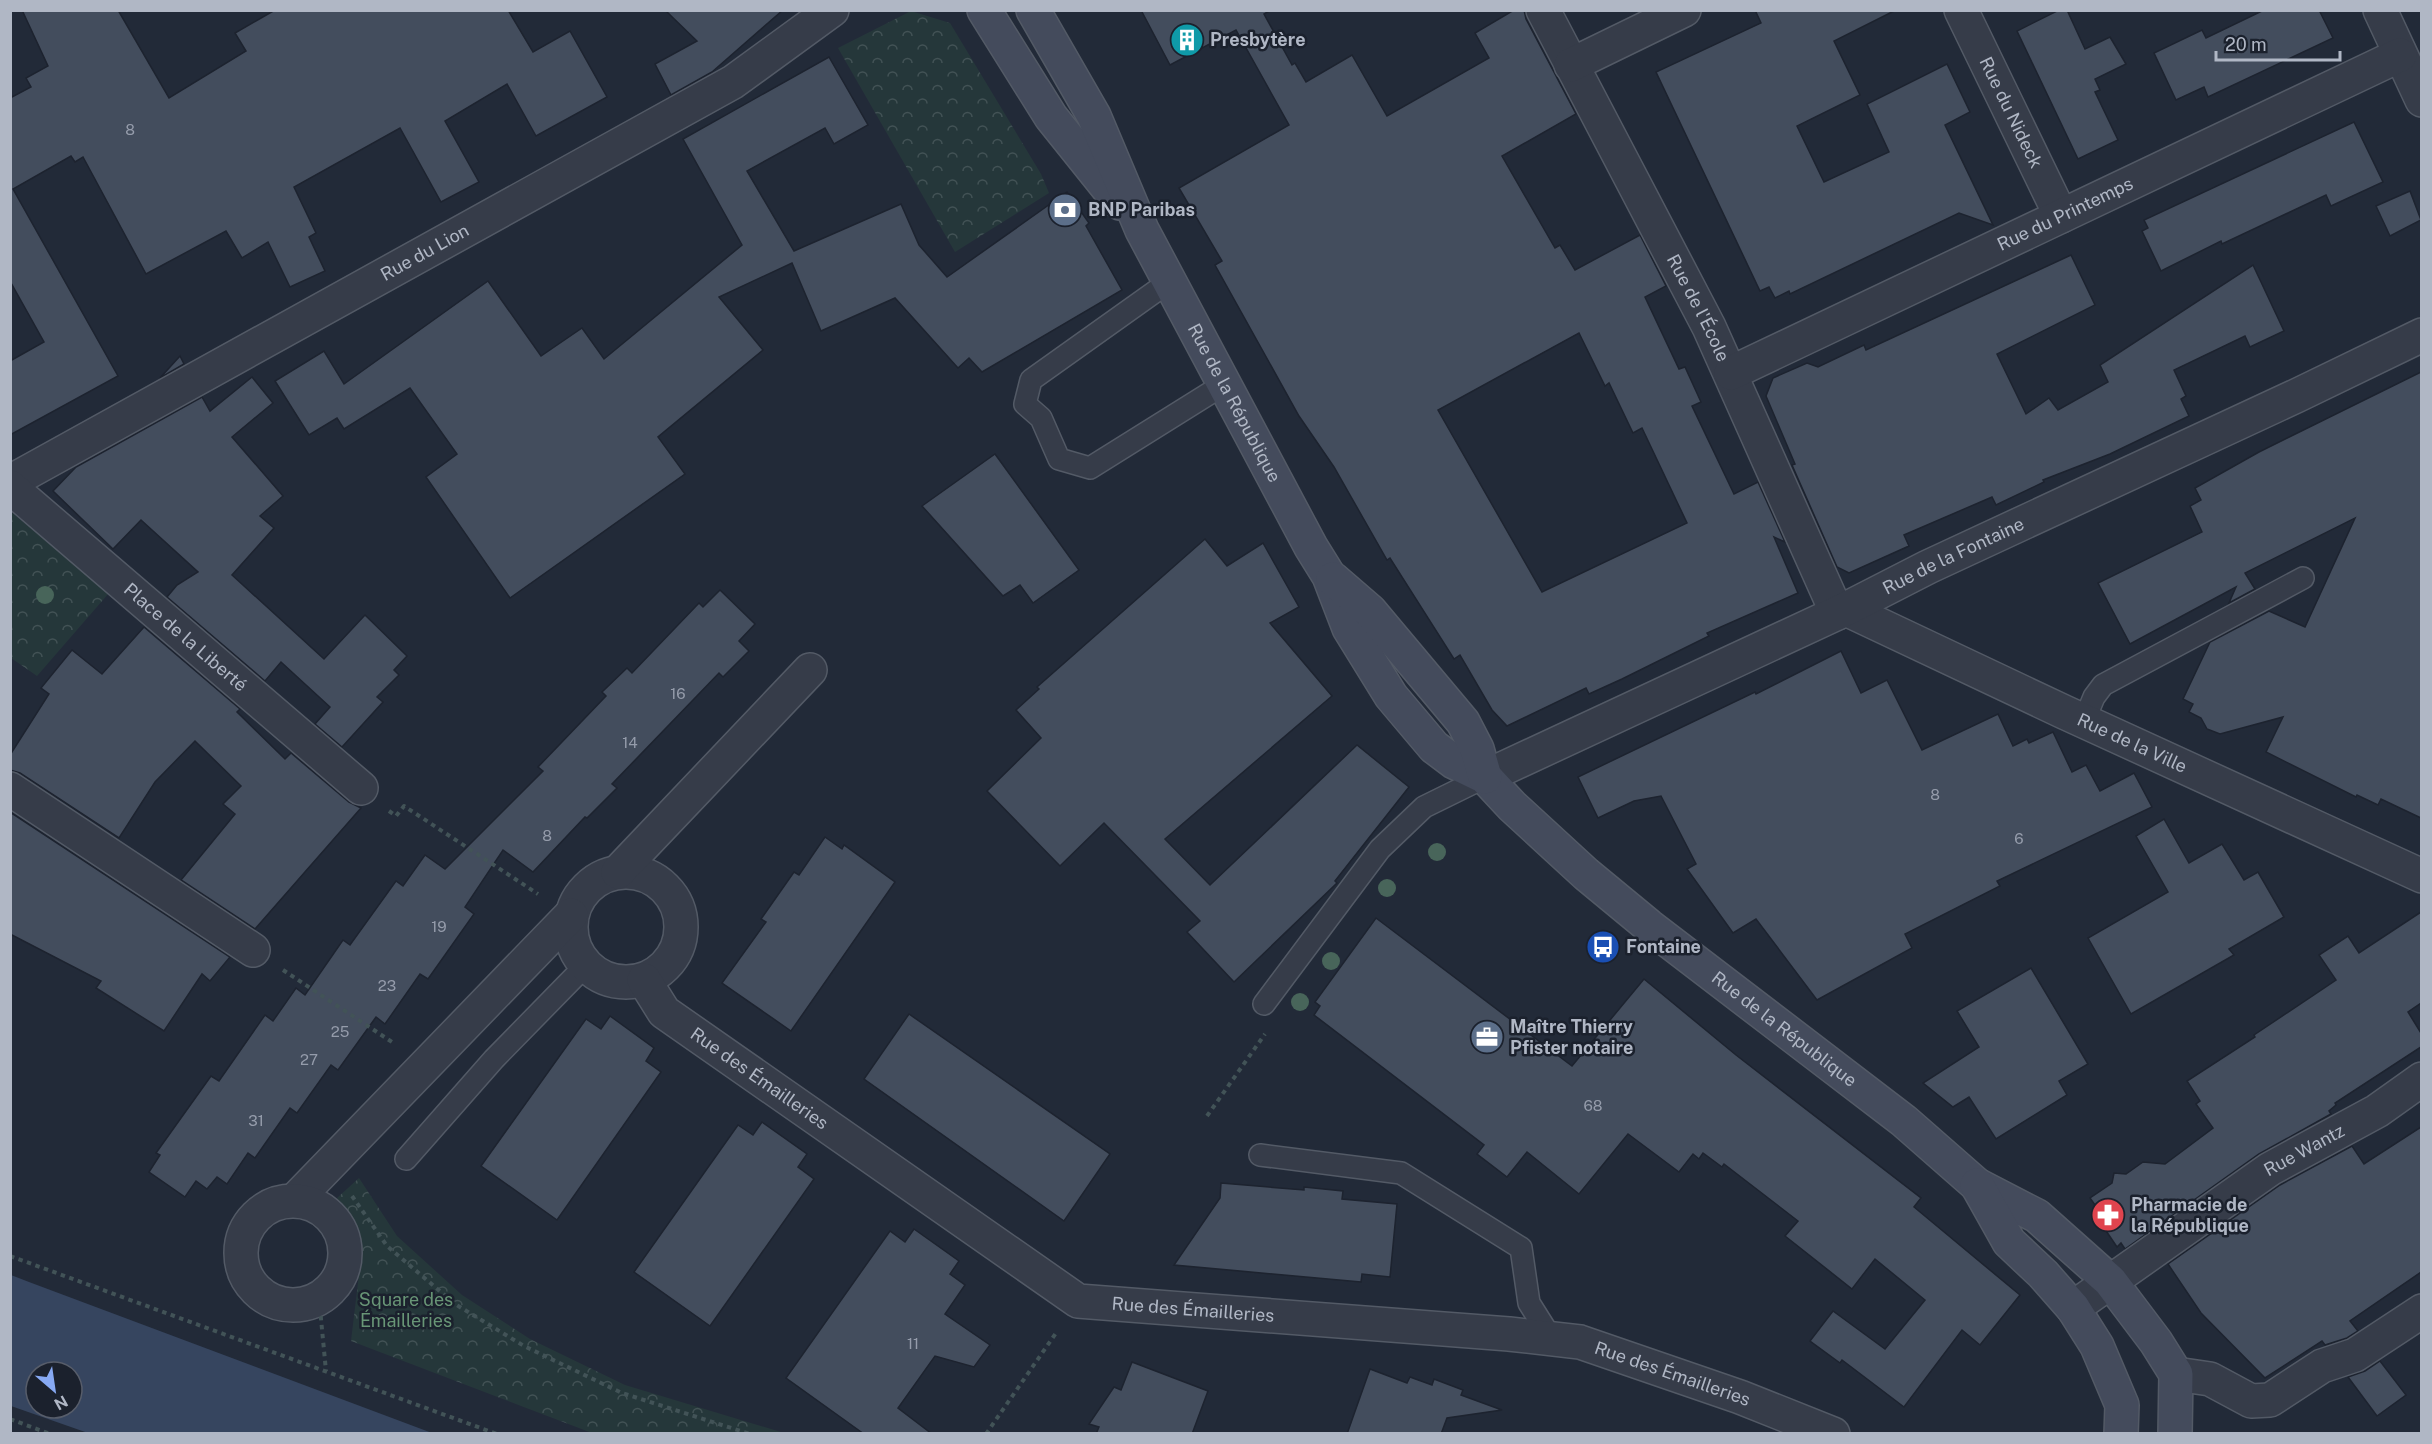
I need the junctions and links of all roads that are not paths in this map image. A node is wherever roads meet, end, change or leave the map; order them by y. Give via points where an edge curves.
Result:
1 (832, 10) edge
2 (984, 10) edge
3 (1033, 10) edge
4 (1543, 10) edge
5 (1684, 10) edge
6 (1960, 10) edge
7 (2380, 10) edge
8 (2400, 55) junction
9 (1571, 65) junction
10 (2421, 100) edge
11 (2061, 216) junction
12 (1142, 230) junction
13 (1170, 281) junction
14 (2421, 335) edge
15 (1731, 373) junction
16 (1226, 383) junction
17 (10, 482) edge
18 (10, 487) edge
19 (2303, 578) dead end
20 (1841, 611) junction
21 (810, 670) dead end
22 (2084, 721) junction
23 (1485, 777) junction
24 (361, 788) road end
25 (10, 789) edge
26 (618, 872) junction
27 (2421, 876) edge
28 (571, 915) junction
29 (253, 950) road end
30 (585, 966) junction
31 (644, 980) junction
32 (1264, 1004) dead end
33 (2421, 1078) edge
34 (1260, 1155) dead end
35 (406, 1159) dead end
36 (1977, 1185) junction
37 (295, 1200) junction
38 (2110, 1281) junction
39 (2073, 1308) junction
40 (2421, 1311) edge
41 (1551, 1338) junction
42 (2176, 1374) junction
43 (1833, 1434) edge
44 (2121, 1434) edge
45 (2175, 1434) edge

1 - 17 street, Rue du Lion via 733,82
2 - 12 main road, Rue de la République via 1051,117
3 - 12 main road, Rue de la République via 1094,116
4 - 9 street, Rue de l'École
5 - 9 street
6 - 11 street, Rue du Nideck
7 - 8 street
8 - 10 street
8 - 11 street, Rue du Printemps
9 - 15 street, Rue de l'École
11 - 15 street, Rue du Printemps
12 - 13 main road, Rue de la République
13 - 16 main road, Rue de la République
13 - 16 lane via 1031,380 1025,404 1041,418 1059,459 1090,468
14 - 20 street, Rue de la Fontaine
15 - 20 street, Rue de l'École
16 - 23 main road, Rue de la République via 1329,576 1349,628 1391,696 1434,747
18 - 24 street, Place de la Liberté
19 - 22 lane via 2103,685
20 - 22 street, Rue de la Ville
20 - 23 street, Rue de la Fontaine
21 - 26 street
22 - 27 street, Rue de la Ville
23 - 32 lane via 1424,807 1380,849
23 - 36 main road, Rue de la République via 1512,806 1631,911 1905,1121
25 - 29 street
26 - 28 street via 588,886
26 - 31 street via 636,872 653,878 668,890 682,923 673,958
28 - 30 street via 572,942
28 - 37 street
30 - 31 street via 613,982
30 - 35 lane via 494,1059
31 - 41 street, Rue des Émailleries via 664,1012 1078,1301
33 - 38 street, Rue Wantz via 2377,1111 2270,1169
34 - 41 lane via 1401,1173 1521,1248 1529,1303
36 - 38 main road, Rue de la République via 2037,1216
36 - 39 main road, Rue de la République via 2009,1242
37 - 37 street via 311,1203 337,1224 345,1256 341,1273 319,1298 286,1305 255,1289 240,1257 249,1223 261,1210 277,1202
38 - 39 street, Rue Wantz
38 - 42 main road, Rue de la République
39 - 44 main road, Rue de la République via 2097,1346 2122,1405
40 - 42 street via 2355,1355 2322,1366 2270,1401 2251,1401 2210,1379
41 - 43 street, Rue des Émailleries via 1580,1342
42 - 45 main road

